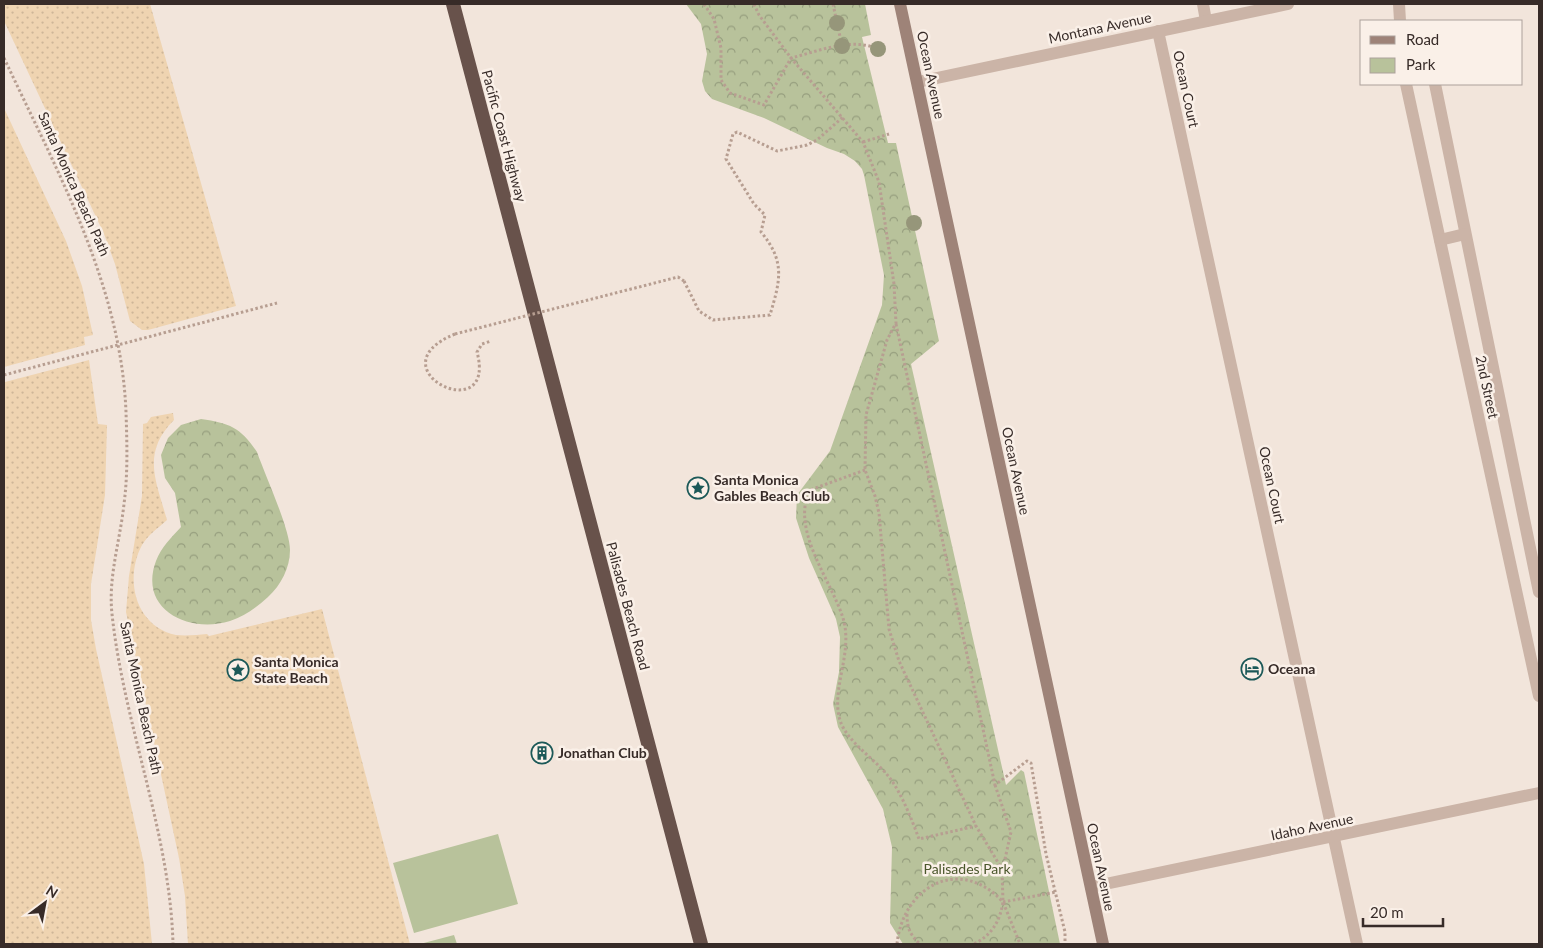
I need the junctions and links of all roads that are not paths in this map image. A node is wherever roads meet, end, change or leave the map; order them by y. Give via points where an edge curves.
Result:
1 (453, 4) edge
2 (900, 4) edge
3 (1202, 4) edge
4 (1288, 4) edge
5 (1206, 21) junction
6 (1158, 31) junction
7 (918, 82) junction
8 (1406, 85) edge
9 (1435, 85) edge
10 (1465, 234) junction
11 (1440, 240) junction
12 (523, 277) joint
13 (1523, 521) junction
14 (1502, 526) junction
15 (1539, 592) edge
16 (1539, 696) edge
17 (1539, 793) edge
18 (1334, 838) junction
19 (1091, 887) junction
20 (701, 944) edge
21 (1103, 944) edge
22 (1357, 944) edge

1 - 12 highway, Pacific Coast Highway via 499,173
2 - 7 main road, Ocean Avenue
3 - 5 street
4 - 5 street, Montana Avenue
5 - 6 street, Montana Avenue
6 - 7 street, Montana Avenue
6 - 18 street, Ocean Court
7 - 19 main road, Ocean Avenue
8 - 11 street, 2nd Street
9 - 10 street, 2nd Street
10 - 11 street
10 - 13 street, 2nd Street
11 - 14 street, 2nd Street
12 - 20 highway, Palisades Beach Road
13 - 14 street
13 - 15 street, 2nd Street
14 - 16 street, 2nd Street
17 - 18 street, Idaho Avenue
18 - 19 street, Idaho Avenue
18 - 22 street, Ocean Court
19 - 21 main road, Ocean Avenue

